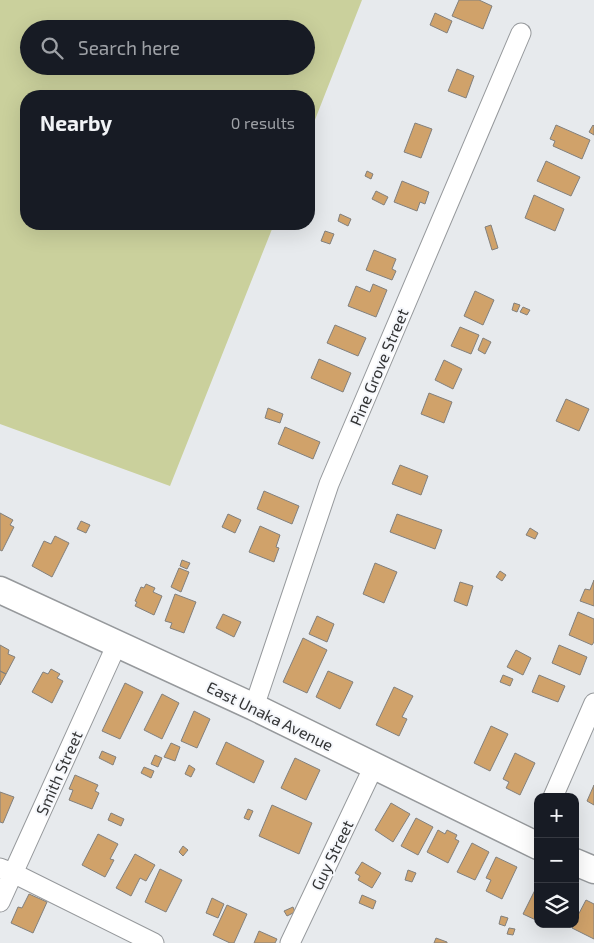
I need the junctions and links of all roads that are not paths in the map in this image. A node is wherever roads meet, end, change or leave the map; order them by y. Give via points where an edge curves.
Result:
1 (521, 33) dead end
2 (0, 590) edge
3 (117, 644) junction
4 (594, 703) edge
5 (254, 707) junction
6 (374, 766) junction
7 (555, 793) edge
8 (534, 839) edge
9 (579, 864) edge
10 (7, 870) edge
11 (594, 870) edge
12 (0, 902) edge
13 (154, 943) edge
14 (290, 943) edge

1 - 5 street, Pine Grove Street via 329,484
2 - 3 main road, East Unaka Avenue
3 - 5 main road, East Unaka Avenue
3 - 10 street, Smith Street
4 - 7 street
5 - 6 main road, East Unaka Avenue
6 - 8 main road, East Unaka Avenue
6 - 14 street, Guy Street
9 - 11 main road
10 - 12 street, Smith Street
10 - 13 street

